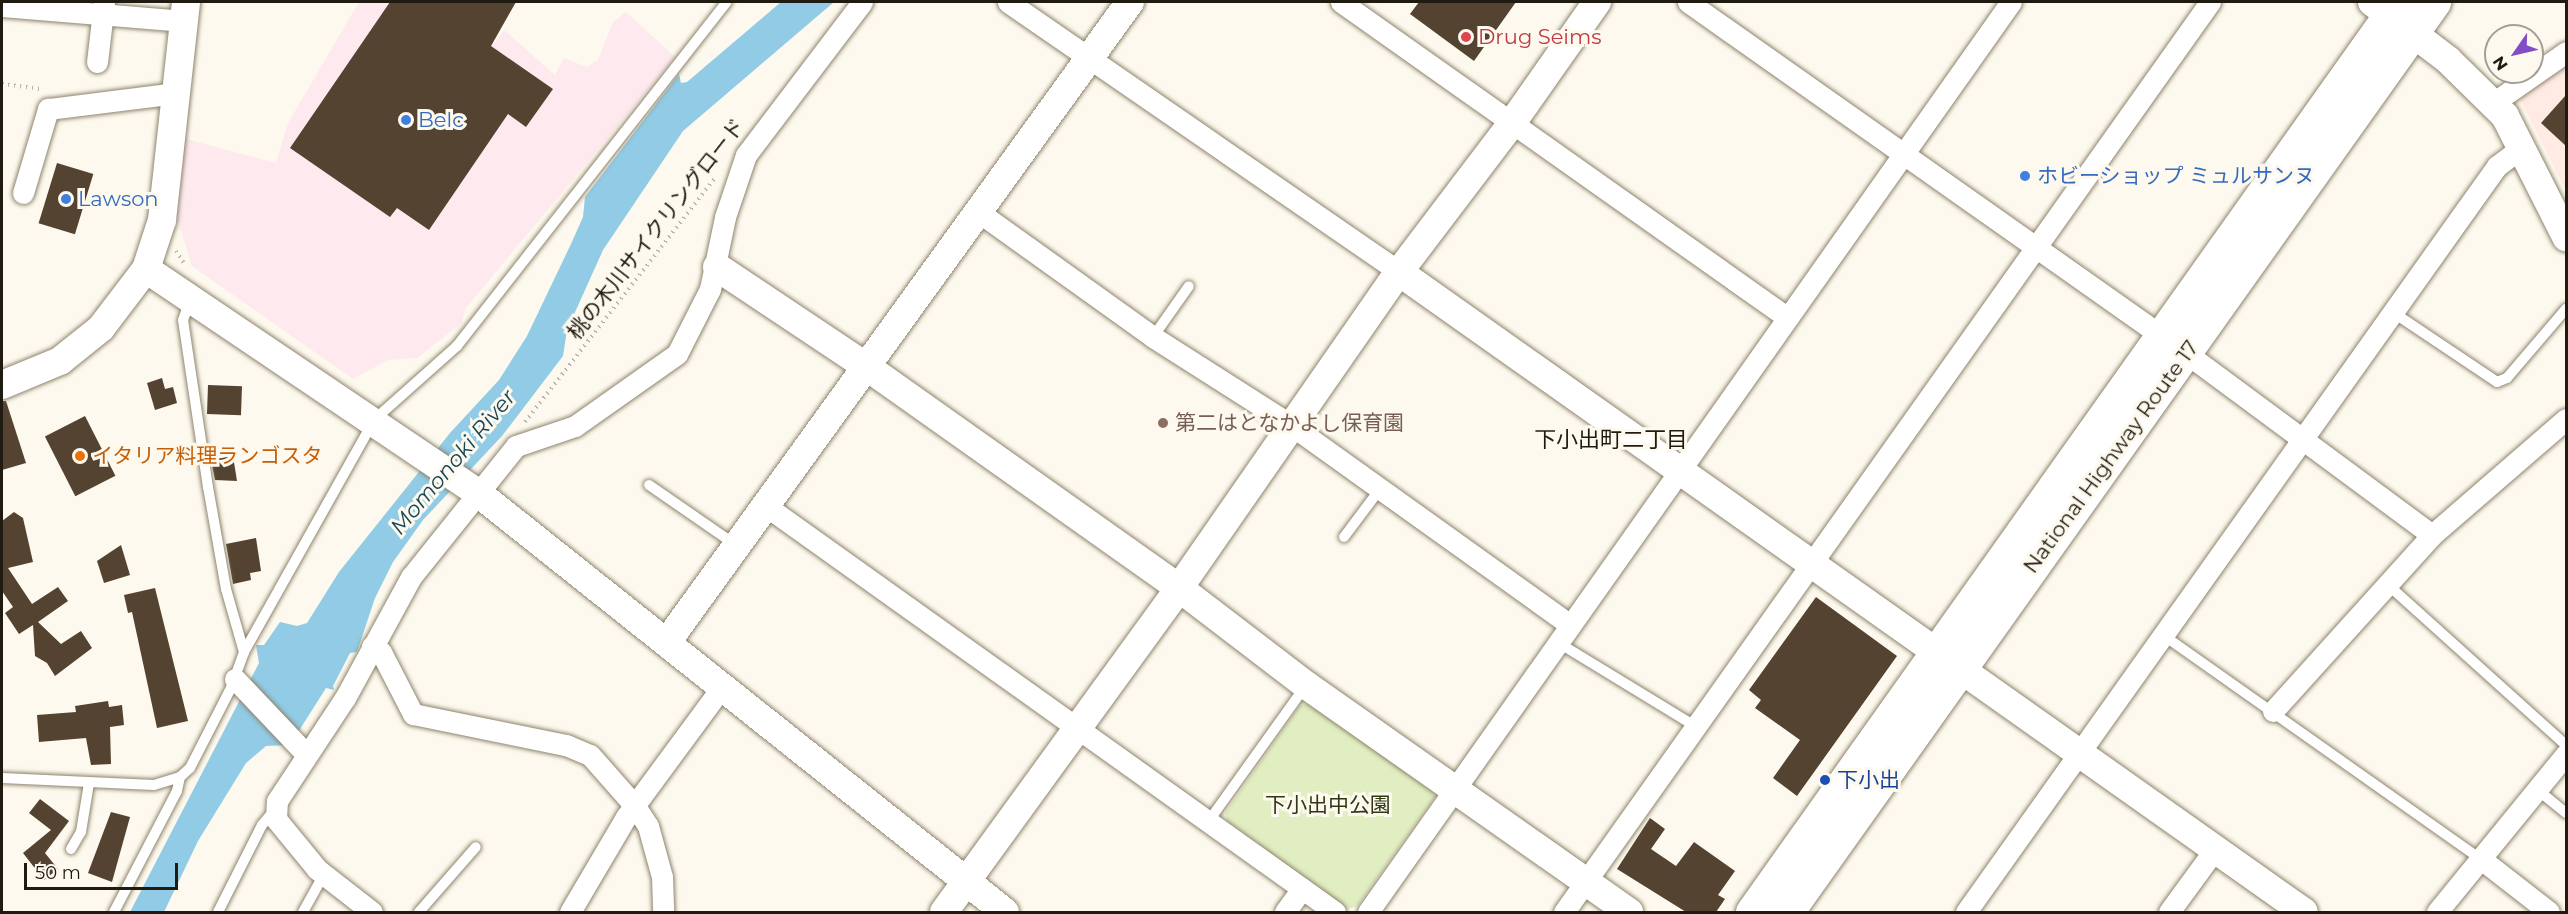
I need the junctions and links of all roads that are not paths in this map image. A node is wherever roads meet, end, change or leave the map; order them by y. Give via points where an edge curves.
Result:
1 (727, 2) edge
2 (862, 2) edge
3 (1008, 2) edge
4 (1130, 2) edge
5 (1341, 2) edge
6 (1597, 2) edge
7 (1688, 2) edge
8 (2011, 2) edge
9 (2210, 2) edge
10 (2434, 2) edge
11 (2, 6) edge
12 (104, 8) edge
13 (185, 11) edge
14 (2393, 13) edge
15 (2566, 52) edge
16 (1088, 60) junction
17 (97, 62) dead end
18 (176, 93) junction
19 (2493, 102) junction
20 (1512, 123) junction
21 (2521, 148) junction
22 (1904, 154) junction
23 (23, 193) dead end
24 (980, 213) junction
25 (2566, 237) edge
26 (2037, 247) junction
27 (717, 267) junction
28 (146, 269) junction
29 (1399, 272) junction
30 (1189, 286) dead end
31 (191, 297) junction
32 (2566, 309) edge
33 (2394, 313) junction
34 (1788, 318) junction
35 (1153, 337) junction
36 (2173, 345) junction
37 (867, 367) junction
38 (2, 385) edge
39 (2566, 419) edge
40 (382, 425) junction
41 (1291, 425) junction
42 (2304, 440) junction
43 (1680, 470) junction
44 (649, 485) dead end
45 (1380, 489) junction
46 (474, 490) junction
47 (766, 506) junction
48 (2432, 535) junction
49 (1344, 537) dead end
50 (737, 545) junction
51 (1810, 564) junction
52 (2387, 584) junction
53 (1179, 588) junction
54 (1570, 625) junction
55 (2163, 635) junction
56 (667, 642) junction
57 (1559, 643) junction
58 (372, 646) junction
59 (244, 652) junction
60 (1948, 661) junction
61 (238, 681) junction
62 (1306, 685) junction
63 (722, 687) junction
64 (2273, 711) junction
65 (1695, 726) junction
66 (1077, 728) junction
67 (2566, 745) edge
68 (302, 751) junction
69 (2080, 753) junction
70 (2566, 754) edge
71 (180, 777) junction
72 (2, 778) edge
73 (89, 783) junction
74 (1454, 789) junction
75 (2539, 791) junction
76 (635, 806) junction
77 (273, 812) junction
78 (2566, 813) edge
79 (1208, 822) junction
80 (476, 847) dead end
81 (71, 849) dead end
82 (2215, 849) junction
83 (2481, 859) junction
84 (323, 876) junction
85 (965, 881) junction
86 (1586, 882) junction
87 (1302, 889) junction
88 (1972, 910) edge
89 (114, 912) edge
90 (218, 912) edge
91 (303, 912) edge
92 (372, 912) edge
93 (419, 912) edge
94 (570, 912) edge
95 (663, 912) edge
96 (944, 912) edge
97 (1005, 912) edge
98 (1285, 912) edge
99 (1335, 912) edge
100 (1368, 912) edge
101 (1564, 912) edge
102 (1629, 912) edge
103 (1752, 912) edge
104 (1787, 912) edge
105 (2169, 912) edge
106 (2304, 912) edge
107 (2437, 912) edge
108 (2550, 912) edge

1 - 40 lane via 457,346
2 - 27 street via 746,155 725,217
3 - 16 street
4 - 16 street
5 - 20 street
6 - 20 street
7 - 22 street
8 - 22 street
9 - 26 street
10 - 14 highway, National Highway Route 17
11 - 12 street
12 - 13 street
12 - 17 street
13 - 18 street
14 - 19 street
14 - 36 highway, National Highway Route 17
15 - 19 street
16 - 24 street
16 - 29 street
18 - 23 street via 48,109
18 - 28 street via 162,220
19 - 21 street
20 - 29 street
20 - 34 street
21 - 25 street
21 - 33 street via 2497,166
22 - 26 street
22 - 34 street
24 - 35 street
24 - 37 street
26 - 36 street
26 - 51 street
27 - 37 street
27 - 46 street via 695,323 672,360 575,426 521,441
28 - 31 street
28 - 38 street via 101,328 60,361
29 - 41 street
29 - 43 street
30 - 35 lane
31 - 40 street
31 - 59 lane via 183,320 226,589
32 - 33 lane via 2507,378 2497,382
33 - 42 street
34 - 43 street
35 - 41 street
36 - 42 street
36 - 60 highway, National Highway Route 17
37 - 47 street
37 - 53 street
39 - 48 street
40 - 46 street
40 - 59 lane
41 - 45 street
41 - 53 street
42 - 48 street
42 - 55 street
43 - 51 street
43 - 54 street
44 - 50 lane
45 - 49 lane
45 - 54 street
46 - 56 street
46 - 58 street via 420,563
47 - 50 street
47 - 66 street
48 - 52 street
50 - 56 street
51 - 60 street
51 - 65 street
52 - 64 street
52 - 67 lane
53 - 62 street
53 - 66 street
54 - 57 street
55 - 64 lane
55 - 69 street
56 - 63 street
57 - 65 lane
57 - 74 street
58 - 68 street via 341,704
58 - 76 street via 381,652 413,714 584,751
59 - 61 lane
60 - 69 street
60 - 103 highway, National Highway Route 17
60 - 104 highway, National Highway Route 17
61 - 68 street
61 - 71 lane via 190,768
62 - 74 street
62 - 79 lane
63 - 76 street
63 - 85 street
64 - 83 lane
65 - 86 street
66 - 79 street
66 - 85 street
68 - 77 street
69 - 82 street
69 - 88 street
70 - 75 street
71 - 73 lane via 154,785
71 - 89 lane via 177,791
72 - 73 lane
73 - 81 lane via 85,815
74 - 86 street
74 - 100 street
75 - 78 lane
75 - 83 street
76 - 94 street
76 - 95 street via 655,842 663,884
77 - 84 street
77 - 90 lane via 262,825
79 - 87 street
80 - 93 lane
82 - 105 street
82 - 106 street
83 - 107 street
83 - 108 street
84 - 91 lane
84 - 92 street
85 - 96 street
85 - 97 street
86 - 101 street
86 - 102 street
87 - 98 street
87 - 99 street

